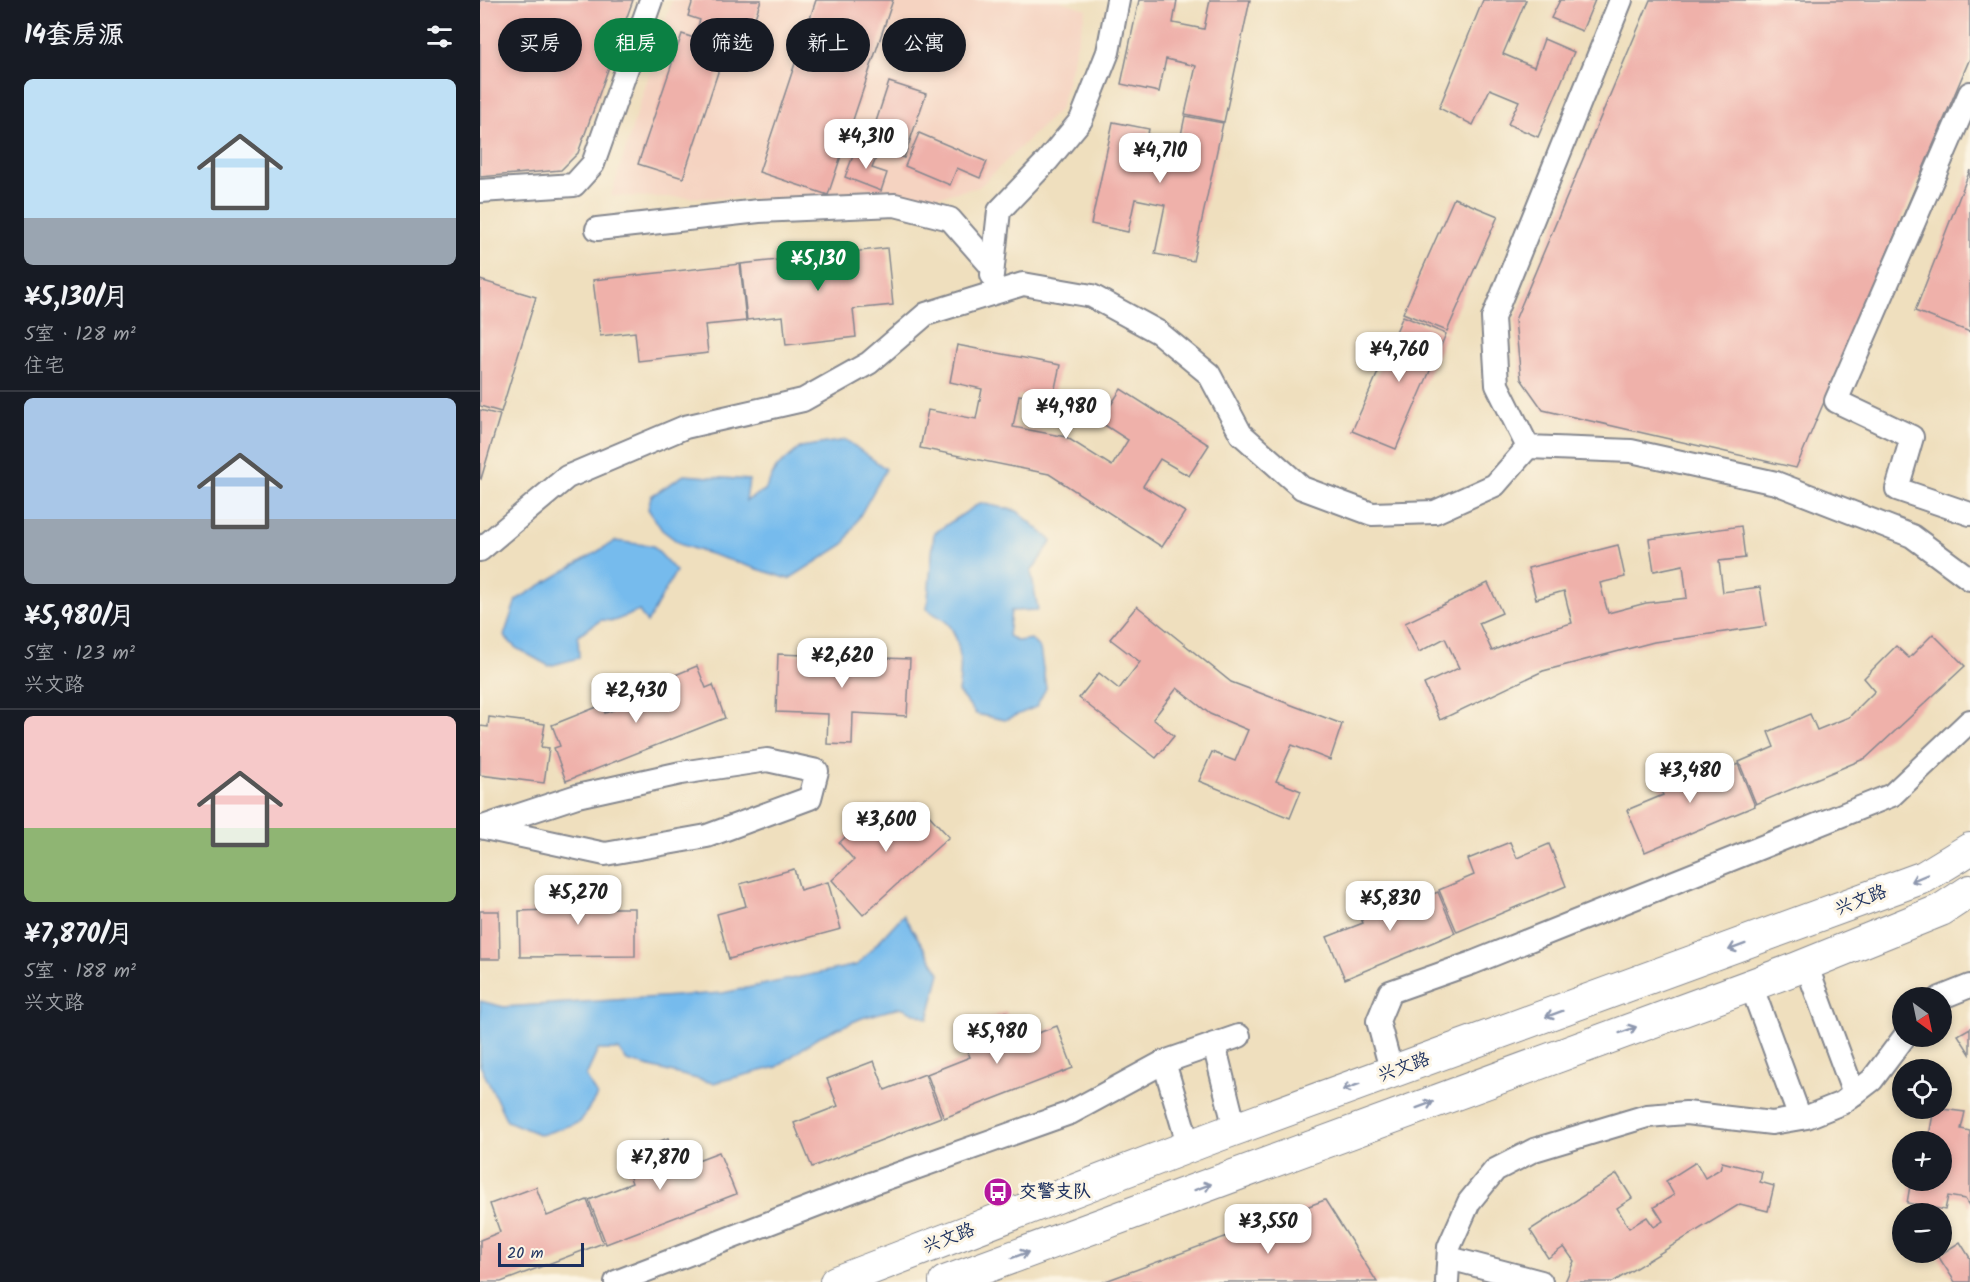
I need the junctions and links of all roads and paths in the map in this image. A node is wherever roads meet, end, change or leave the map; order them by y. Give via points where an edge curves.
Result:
1 (651, 0) edge
2 (1118, 0) edge
3 (1621, 0) edge
4 (1970, 93) edge
5 (480, 191) edge
6 (597, 229) dead end
7 (992, 267) junction
8 (990, 294) junction
9 (1528, 447) junction
10 (1970, 514) edge
11 (480, 550) edge
12 (1970, 579) edge
13 (1970, 721) edge
14 (481, 827) edge
15 (1970, 849) edge
16 (1970, 891) edge
17 (1806, 964) junction
18 (1751, 985) junction
19 (1970, 986) edge
20 (1952, 993) edge
21 (1239, 1036) dead end
22 (1214, 1044) junction
23 (1897, 1047) edge
24 (1164, 1062) junction
25 (1392, 1072) junction
26 (1854, 1094) junction
27 (1800, 1118) junction
28 (1235, 1129) junction
29 (1189, 1147) junction
30 (1449, 1258) junction
31 (616, 1282) edge
32 (836, 1282) edge
33 (945, 1282) edge
34 (1447, 1282) edge
35 (1541, 1282) edge

1 - 5 street via 593,164 574,185
2 - 7 street via 1108,52 1081,120 999,211
3 - 9 street via 1494,318 1497,385
4 - 10 street via 1836,401 1912,436 1897,489
6 - 7 street via 759,211 895,205 950,219
7 - 8 street
8 - 9 street via 1023,284 1092,296 1158,332 1209,374 1241,434 1302,488 1372,514 1435,512 1496,485
8 - 11 street via 926,314 869,363 803,400 685,427 567,477
9 - 12 street via 1631,451 1776,483 1912,536
13 - 25 street via 1892,795 1390,992 1378,1021
14 - 14 street via 605,854 707,836 810,798 817,771 768,760 681,773 577,796
15 -> 25 main road, 兴文路 via 1924,877
16 - 17 main road, 兴文路 via 1941,910
17 - 18 main road, 兴文路
17 - 26 street
18 - 27 street
33 -> 18 main road, 兴文路
19 - 20 street
21 - 22 street
22 - 24 street
22 - 28 street
23 - 26 street via 1872,1080
24 - 29 street
24 - 31 street via 1070,1113 873,1183
25 -> 28 main road, 兴文路
26 - 27 street via 1842,1103
27 - 30 street via 1772,1123 1686,1113 1647,1116 1534,1150 1495,1170 1469,1202 1449,1247
28 - 29 main road, 兴文路
29 - 32 main road, 兴文路
30 - 34 street
30 - 35 street

